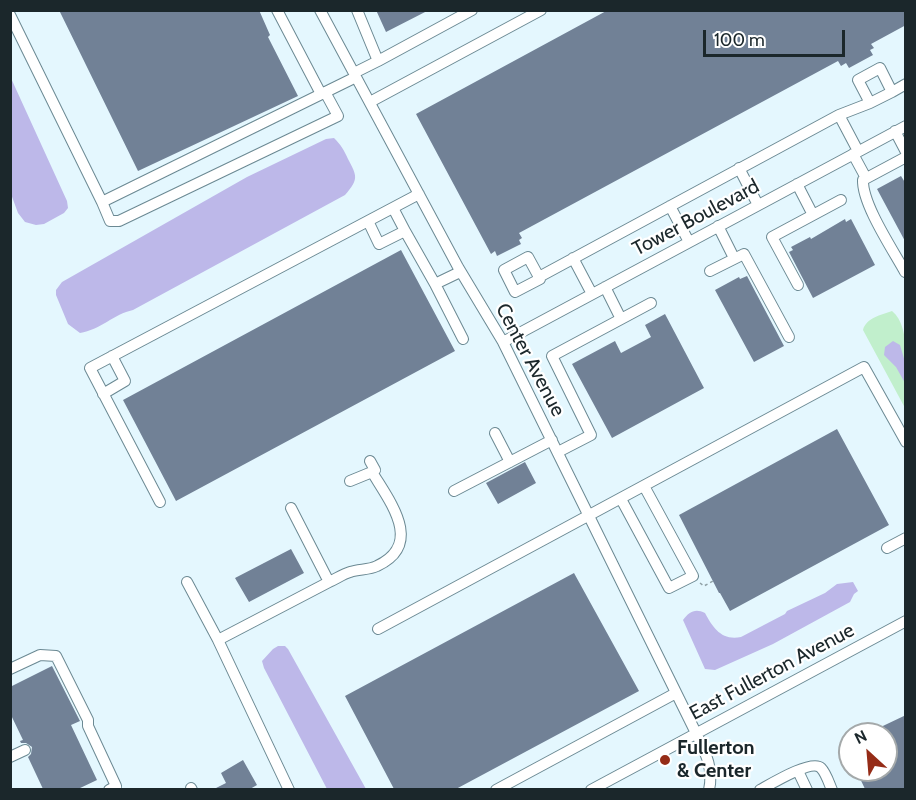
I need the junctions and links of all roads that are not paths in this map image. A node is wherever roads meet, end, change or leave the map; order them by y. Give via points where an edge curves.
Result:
1 (277, 10) edge
2 (320, 10) edge
3 (357, 10) edge
4 (472, 10) edge
5 (541, 10) edge
6 (10, 15) edge
7 (378, 61) junction
8 (355, 75) junction
9 (906, 84) edge
10 (892, 92) junction
11 (323, 93) junction
12 (369, 102) junction
13 (870, 103) junction
14 (838, 115) junction
15 (906, 126) edge
16 (895, 131) junction
17 (856, 152) junction
18 (906, 152) edge
19 (906, 157) edge
20 (739, 168) junction
21 (866, 178) junction
22 (797, 184) junction
23 (419, 194) junction
24 (841, 200) dead end
25 (102, 202) junction
26 (758, 205) junction
27 (670, 206) junction
28 (393, 208) junction
29 (813, 215) junction
30 (368, 221) junction
31 (718, 226) junction
32 (405, 231) junction
33 (689, 242) junction
34 (573, 258) junction
35 (734, 258) junction
36 (710, 271) dead end
37 (460, 272) junction
38 (905, 272) edge
39 (539, 277) dead end
40 (435, 285) junction
41 (798, 285) dead end
42 (605, 287) junction
43 (592, 294) junction
44 (651, 303) dead end
45 (621, 319) junction
46 (789, 337) dead end
47 (463, 339) dead end
48 (503, 342) junction
49 (112, 356) junction
50 (103, 394) junction
51 (495, 433) dead end
52 (552, 440) junction
53 (906, 442) edge
54 (558, 452) junction
55 (510, 462) junction
56 (350, 481) dead end
57 (644, 486) junction
58 (454, 491) dead end
59 (621, 498) junction
60 (160, 502) dead end
61 (291, 508) dead end
62 (589, 515) junction
63 (906, 538) edge
64 (887, 548) dead end
65 (187, 582) dead end
66 (329, 582) junction
67 (906, 621) edge
68 (378, 629) dead end
69 (218, 640) junction
70 (10, 669) edge
71 (676, 693) junction
72 (696, 734) junction
73 (24, 750) dead end
74 (10, 757) edge
75 (798, 771) junction
76 (782, 785) edge
77 (109, 789) edge
78 (289, 789) edge
79 (495, 789) edge
80 (591, 789) edge
81 (709, 789) edge
82 (762, 789) edge
83 (807, 789) edge
84 (832, 789) edge

1 - 11 street
2 - 8 street, Center Avenue
3 - 7 street
4 - 7 street
5 - 12 street
6 - 25 street
7 - 8 street
8 - 11 street
8 - 12 street, Center Avenue
9 - 10 street
10 - 13 street
10 - 13 street via 880,69 858,80
11 - 25 street
11 - 25 street via 338,116 119,221 110,221
12 - 23 street, Center Avenue
13 - 14 street
14 - 17 street
14 - 20 street
15 - 16 street, Tower Boulevard
16 - 17 street, Tower Boulevard
16 - 18 street
17 - 21 street
17 - 22 street, Tower Boulevard
19 - 21 street
20 - 26 street
20 - 27 street
21 - 38 street via 863,186 869,204
22 - 26 street, Tower Boulevard
22 - 29 street
23 - 28 street
23 - 37 street, Center Avenue
24 - 29 street
26 - 31 street, Tower Boulevard
27 - 33 street
27 - 34 street
28 - 30 street
28 - 32 street
29 - 41 street via 772,237
30 - 32 street via 379,244
30 - 49 street
31 - 33 street, Tower Boulevard
31 - 35 street
32 - 40 street
33 - 42 street, Tower Boulevard
34 - 39 street
34 - 43 street
35 - 36 street
35 - 46 street via 744,254
37 - 40 street
37 - 48 street, Center Avenue
40 - 47 street
42 - 43 street, Tower Boulevard
42 - 45 street
43 - 48 street, Tower Boulevard
44 - 45 street
45 - 54 street via 552,356 591,435
48 - 52 street, Center Avenue
49 - 50 street via 125,381
49 - 50 street via 90,368
50 - 60 street
51 - 55 street
52 - 54 street, Center Avenue
52 - 55 street
53 - 57 street via 864,367
54 - 62 street, Center Avenue
55 - 58 street
56 - 66 street via 371,466 402,535 389,559
57 - 59 street
57 - 59 street via 693,576 669,588
59 - 62 street
61 - 66 street
62 - 68 street
62 - 71 street, Center Avenue
63 - 64 street
65 - 69 street
66 - 69 street
67 - 72 street, East Fullerton Avenue
69 - 78 street
70 - 77 street via 40,655 56,656 116,786
71 - 72 street, Center Avenue
71 - 79 street
72 - 80 street, East Fullerton Avenue
72 - 81 street, Center Avenue via 710,763
73 - 74 street
75 - 76 street
75 - 83 street
75 - 84 street via 818,766
76 - 82 street

